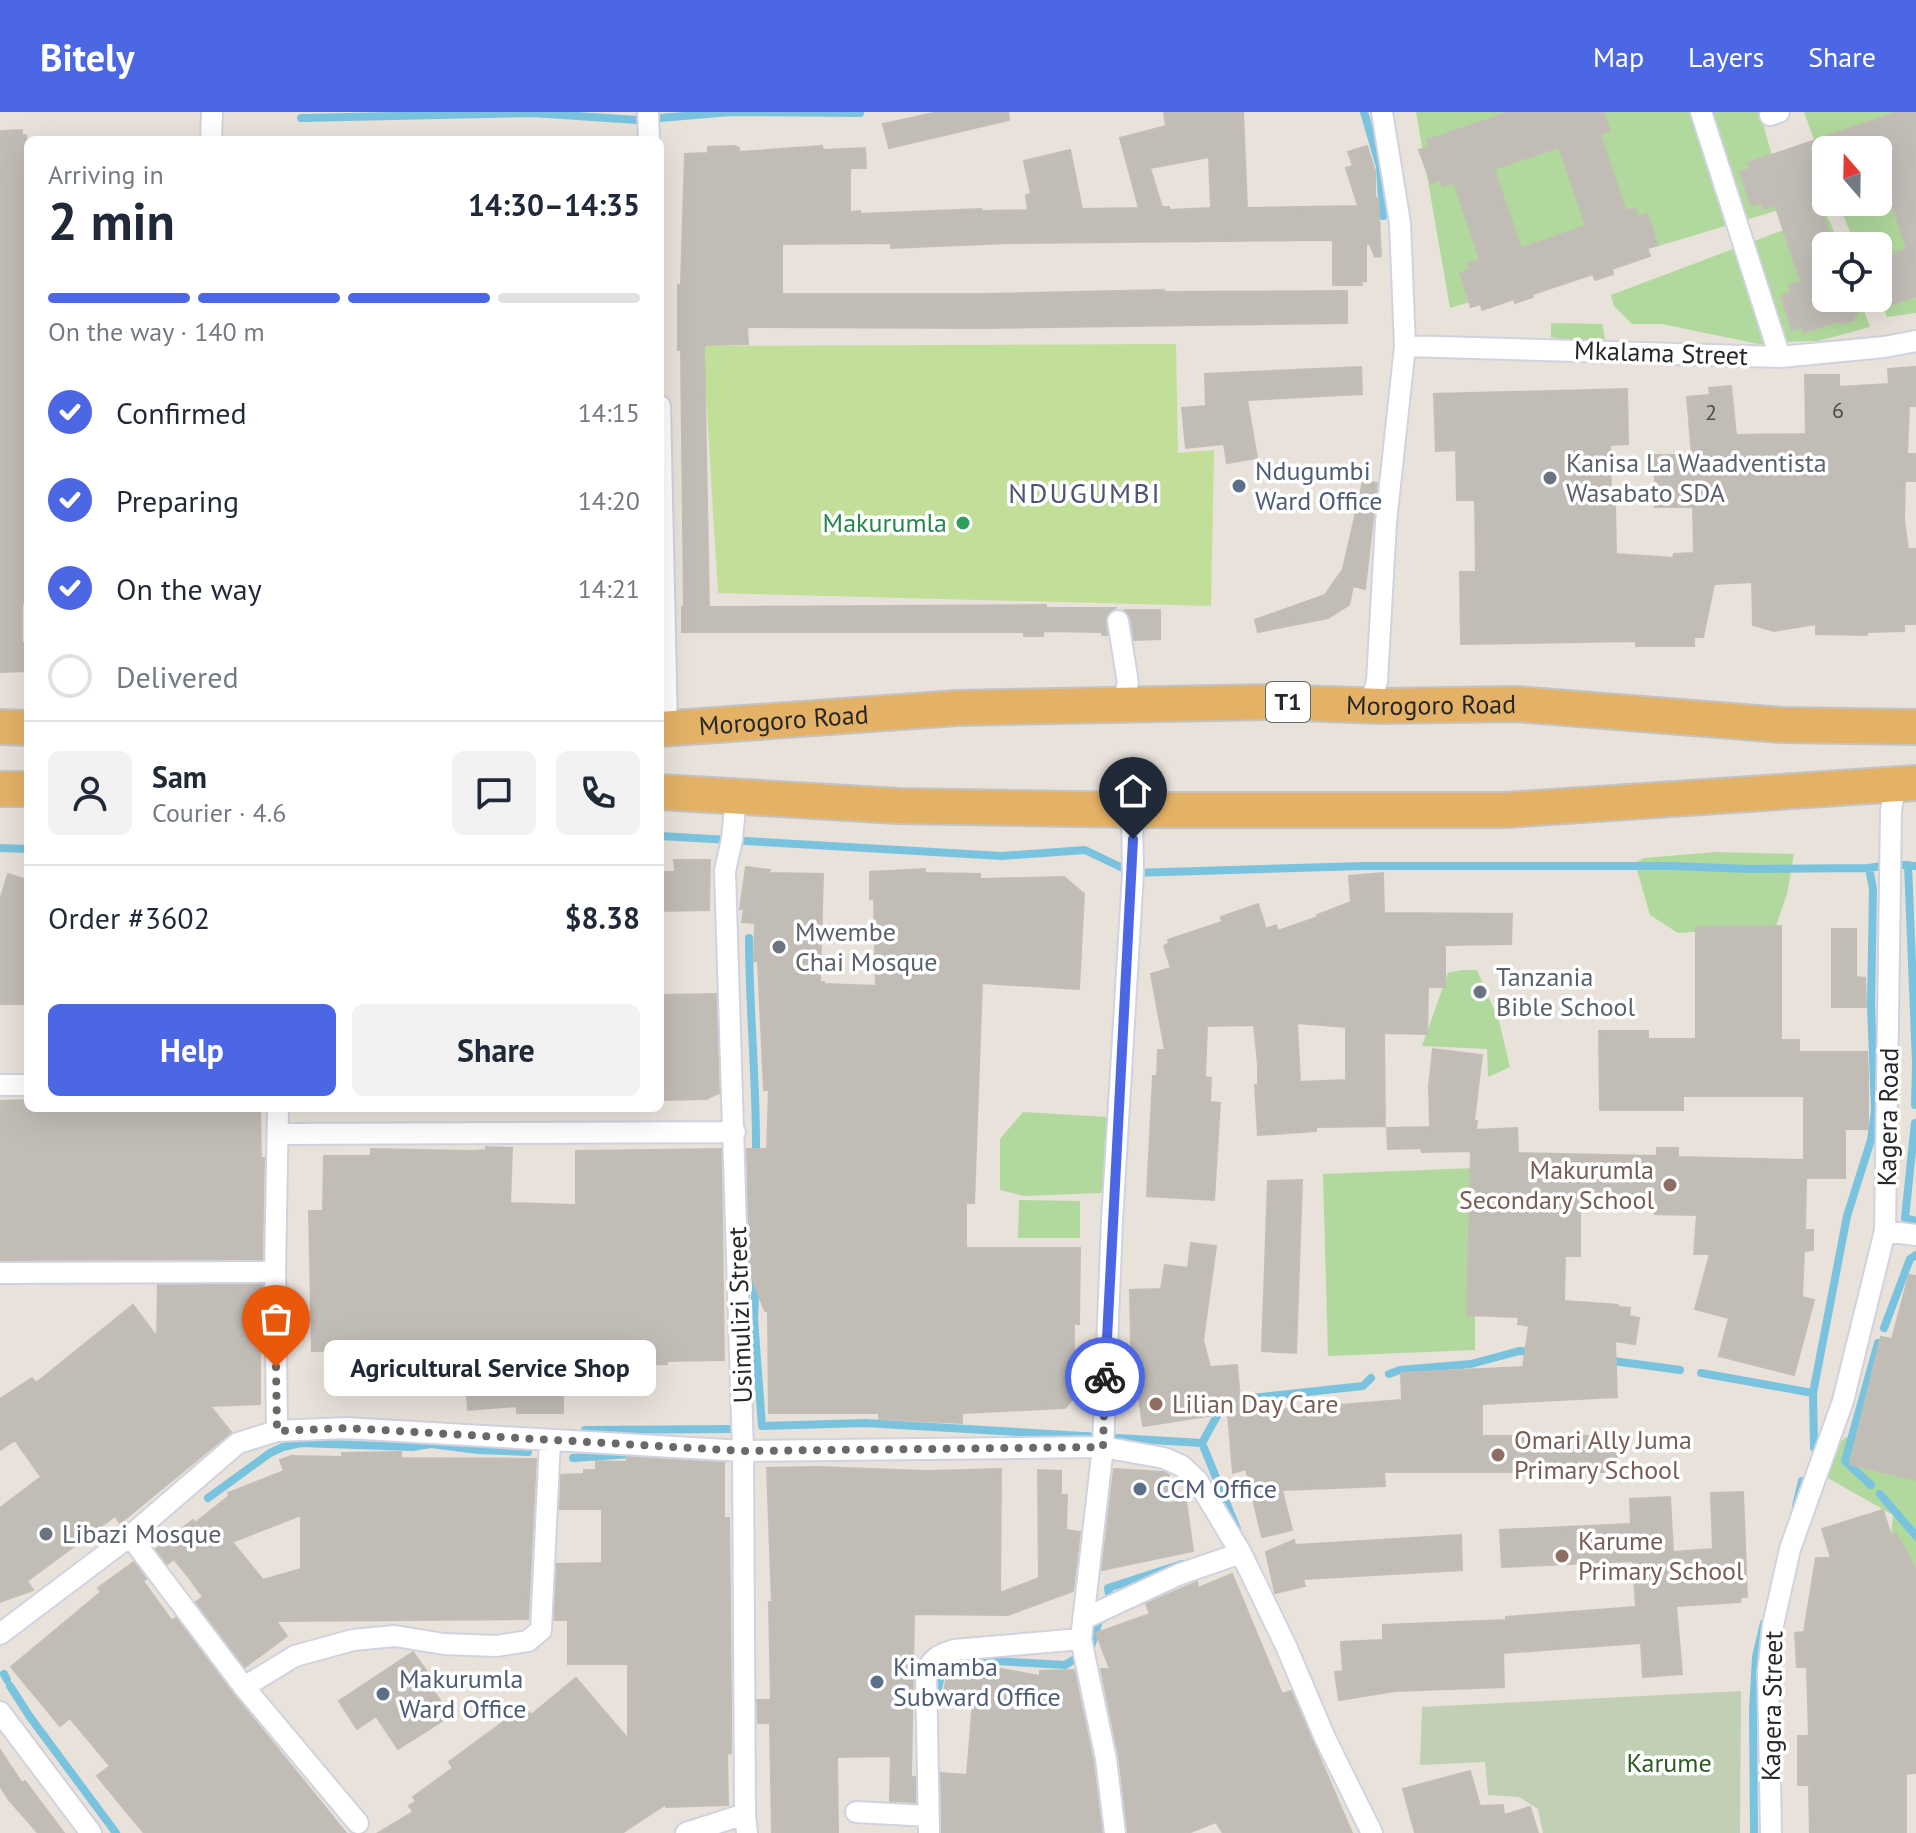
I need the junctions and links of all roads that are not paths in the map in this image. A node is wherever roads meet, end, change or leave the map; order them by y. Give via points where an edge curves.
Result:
1 (212, 112) edge
2 (648, 112) edge
3 (1382, 112) edge
4 (1701, 112) edge
5 (211, 136) edge
6 (649, 136) edge
7 (1916, 341) edge
8 (1405, 346) junction
9 (1780, 357) junction
10 (1118, 621) dead end
11 (1122, 704) junction
12 (1370, 706) junction
13 (0, 727) edge
14 (1916, 727) edge
15 (24, 728) edge
16 (664, 729) edge
17 (1906, 783) edge
18 (0, 789) edge
19 (24, 789) edge
20 (664, 792) edge
21 (736, 798) junction
22 (1132, 810) junction
23 (0, 1085) edge
24 (24, 1085) edge
25 (278, 1112) edge
26 (735, 1132) junction
27 (278, 1134) junction
28 (1885, 1231) junction
29 (1916, 1235) edge
30 (275, 1272) junction
31 (0, 1273) edge
32 (277, 1431) junction
33 (550, 1440) junction
34 (1827, 1444) joint
35 (1103, 1447) junction
36 (743, 1451) junction
37 (130, 1536) junction
38 (1241, 1553) junction
39 (1082, 1629) junction
40 (0, 1634) edge
41 (244, 1687) junction
42 (0, 1712) edge
43 (856, 1812) dead end
44 (358, 1823) dead end
45 (746, 1823) edge
46 (929, 1824) edge
47 (91, 1833) edge
48 (686, 1833) edge
49 (1115, 1833) edge
50 (1372, 1833) edge
51 (1771, 1833) edge

1 - 5 street
2 - 6 street
3 - 8 street via 1400,223
4 - 9 street
7 - 9 street, Mkalama Street
8 - 9 street, Mkalama Street
8 - 12 street via 1386,522 1377,681
10 - 11 street via 1128,683
11 - 12 highway, Morogoro Road / T1
11 - 16 highway, Morogoro Road / T1 via 957,708
12 - 14 highway, Morogoro Road / T1 via 1516,704 1782,725
13 - 15 highway
17 - 22 highway via 1505,810
17 - 28 street, Kagera Road via 1891,810
18 - 19 highway
20 - 21 highway
21 - 22 highway
21 - 26 street, Usimulizi Street via 725,871
22 - 35 street
23 - 24 street
25 - 27 street
26 - 27 street
26 - 36 street, Usimulizi Street
27 - 30 street
28 - 29 street
28 - 34 street, Kagera Road via 1843,1401
30 - 31 street
30 - 32 street
32 - 33 street via 346,1428
32 - 37 street via 238,1443
33 - 36 street
33 - 41 street via 541,1630 528,1641 496,1646 395,1636 353,1640 295,1656
34 - 51 street, Kagera Street via 1790,1549 1773,1625 1768,1672
35 - 36 street
35 - 38 street via 1182,1466 1197,1480
35 - 39 street
36 - 45 street, Usimulizi Street
37 - 40 street
37 - 41 street
38 - 39 street via 1180,1574
38 - 50 street
39 - 46 street via 954,1650 930,1663
39 - 49 street
41 - 44 street
42 - 47 street
43 - 46 street
45 - 48 street

